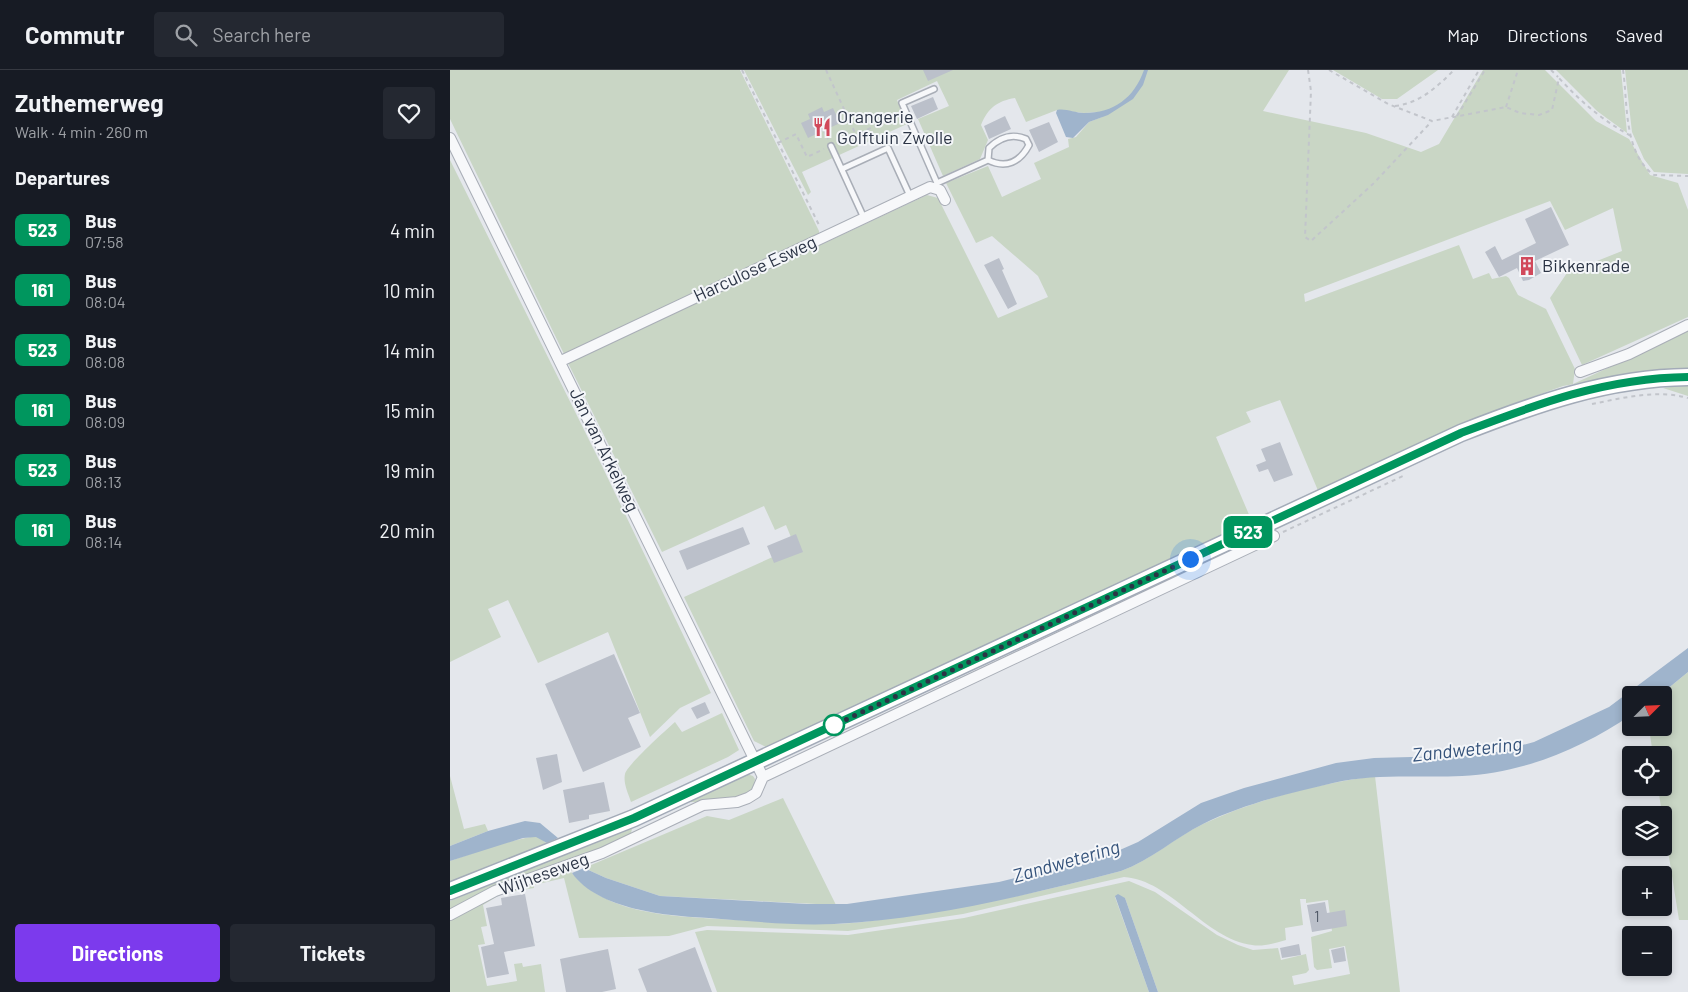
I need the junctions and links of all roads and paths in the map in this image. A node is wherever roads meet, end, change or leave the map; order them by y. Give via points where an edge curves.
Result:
1 (742, 70) edge
2 (826, 70) edge
3 (1308, 70) edge
4 (1329, 70) edge
5 (1454, 70) edge
6 (1479, 70) edge
7 (1486, 70) edge
8 (1518, 70) edge
9 (1550, 70) edge
10 (1623, 70) edge
11 (1559, 78) junction
12 (934, 89) dead end
13 (1393, 106) junction
14 (1506, 107) junction
15 (906, 112) junction
16 (1457, 116) junction
17 (1452, 117) junction
18 (1432, 122) junction
19 (856, 135) junction
20 (1631, 136) junction
21 (450, 138) edge
22 (778, 143) junction
23 (831, 146) junction
24 (988, 160) junction
25 (842, 169) junction
26 (1688, 176) edge
27 (936, 185) junction
28 (910, 196) junction
29 (945, 200) dead end
30 (864, 218) junction
31 (824, 236) junction
32 (1688, 325) edge
33 (561, 361) junction
34 (1580, 372) dead end
35 (1688, 377) edge
36 (1688, 398) edge
37 (1585, 406) dead end
38 (1405, 475) dead end
39 (1274, 536) joint
40 (756, 762) junction
41 (763, 777) junction
42 (634, 818) junction
43 (640, 835) junction
44 (450, 891) edge
45 (450, 915) edge

1 - 22 path
2 - 19 path
3 - 18 path via 1311,91 1305,237 1311,241
4 - 13 path
5 - 13 path via 1411,104
6 - 17 path
7 - 16 path
8 - 14 path
9 - 11 path
10 - 20 path
11 - 14 path via 1552,110 1539,115
11 - 20 path via 1606,122
12 - 15 lane via 902,102
13 - 18 path
14 - 16 path
15 - 19 path
15 - 27 lane
16 - 17 path
17 - 18 path
19 - 23 path
20 - 26 path via 1643,162 1654,175
21 - 33 street, Jan van Arkelweg
22 - 23 path via 796,134 807,157
22 - 31 path
23 - 25 lane
24 - 24 lane via 998,165 1010,164 1020,159 1029,145 1020,136 997,140 989,148
24 - 27 lane
25 - 28 lane via 888,148
25 - 30 lane
27 - 28 street, Harculose Esweg
27 - 29 street
28 - 30 street, Harculose Esweg
30 - 31 street, Harculose Esweg
31 - 33 street, Harculose Esweg
32 - 34 street via 1629,354
33 - 40 street, Jan van Arkelweg
35 - 40 main road, Wijheseweg via 1647,379 1577,392 1539,402 1461,433
36 - 37 path via 1671,394 1650,395
38 - 39 path
39 - 41 street
40 - 41 street
40 - 42 main road, Wijheseweg
41 - 43 street, Wijheseweg via 756,793 748,798 703,805
42 - 43 street
42 - 44 main road, Wijheseweg
43 - 45 street, Wijheseweg via 597,855 511,885

